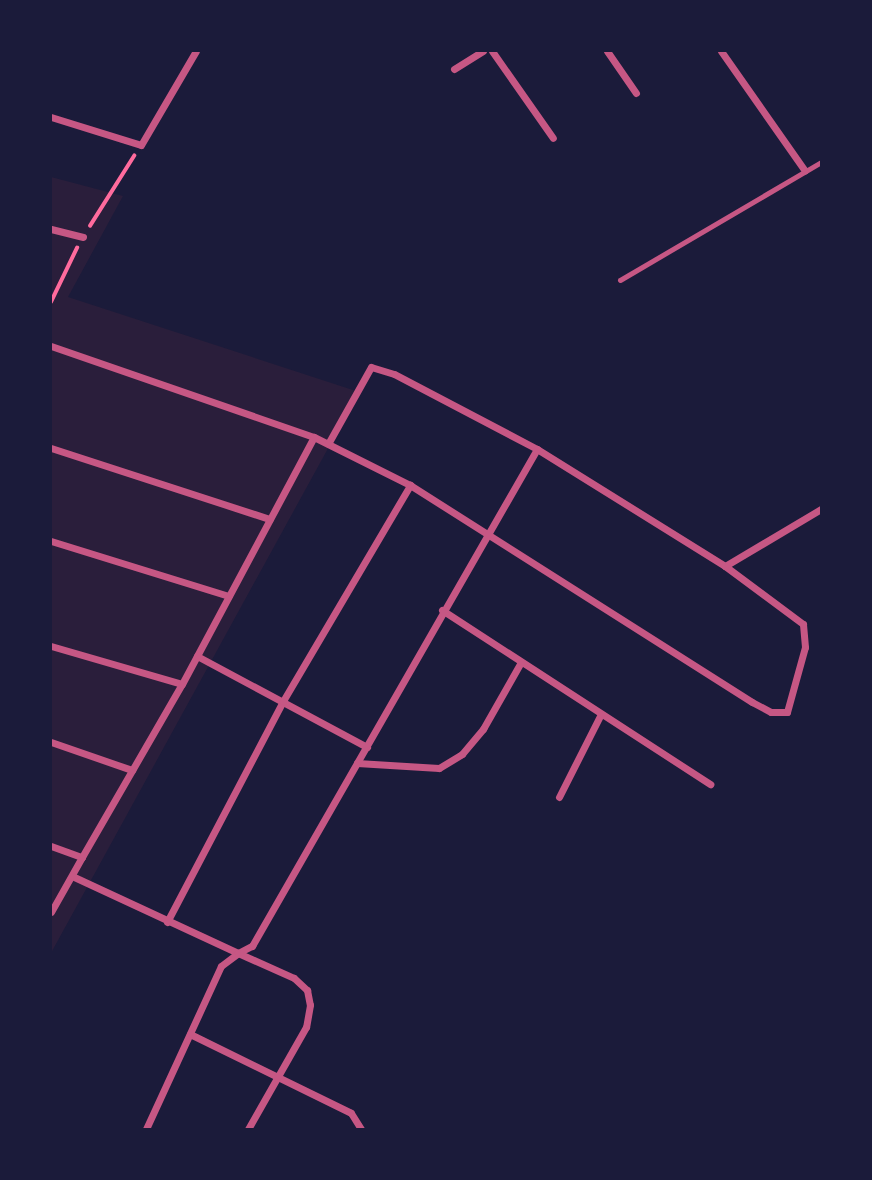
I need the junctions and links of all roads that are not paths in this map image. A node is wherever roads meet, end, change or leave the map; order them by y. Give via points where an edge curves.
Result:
1 (196, 51) edge
2 (483, 51) edge
3 (492, 51) edge
4 (607, 51) edge
5 (721, 51) edge
6 (454, 69) dead end
7 (636, 93) dead end
8 (51, 117) edge
9 (552, 138) dead end
10 (821, 162) edge
11 (805, 171) junction
12 (51, 229) edge
13 (83, 237) road end
14 (620, 280) dead end
15 (51, 346) edge
16 (314, 437) junction
17 (328, 444) junction
18 (51, 448) edge
19 (537, 449) junction
20 (410, 485) junction
21 (821, 509) edge
22 (270, 519) junction
23 (489, 533) junction
24 (51, 541) edge
25 (725, 566) junction
26 (229, 596) junction
27 (442, 610) junction
28 (51, 646) edge
29 (197, 656) junction
30 (521, 662) junction
31 (182, 684) junction
32 (284, 701) junction
33 (601, 714) junction
34 (51, 742) edge
35 (367, 747) junction
36 (357, 763) junction
37 (132, 770) junction
38 (710, 784) dead end
39 (559, 797) dead end
40 (51, 846) edge
41 (82, 857) junction
42 (72, 876) junction
43 (51, 912) edge
44 (167, 922) junction
45 (238, 953) junction
46 (190, 1034) junction
47 (276, 1076) junction
48 (146, 1129) edge
49 (248, 1129) edge
50 (361, 1129) edge

1 - 8 street via 141,145
2 - 6 street
3 - 9 street
4 - 7 street
5 - 11 street
10 - 11 lane
11 - 14 lane
12 - 13 street
15 - 16 street
16 - 17 street
16 - 22 street
17 - 19 street via 370,368 394,374
17 - 20 street
18 - 22 street
19 - 23 street
19 - 25 street
20 - 23 street
20 - 32 street
21 - 25 street
22 - 26 street
23 - 25 street via 752,702 771,712 788,712 805,647 803,624
23 - 27 street
24 - 26 street
26 - 29 street
27 - 30 street
27 - 35 street
28 - 31 street
29 - 31 street
29 - 32 street
30 - 33 street
30 - 36 street via 483,729 461,754 439,768
31 - 37 street
32 - 35 street
32 - 44 street
33 - 38 street
33 - 39 street
34 - 37 street
35 - 36 street
36 - 45 street via 252,946
37 - 41 street
40 - 41 street
41 - 42 street
42 - 43 street
42 - 44 street
44 - 45 street
45 - 46 street via 221,966
45 - 47 street via 294,978 307,990 306,1027
46 - 47 street
46 - 48 street
47 - 49 street
47 - 50 street via 351,1113

